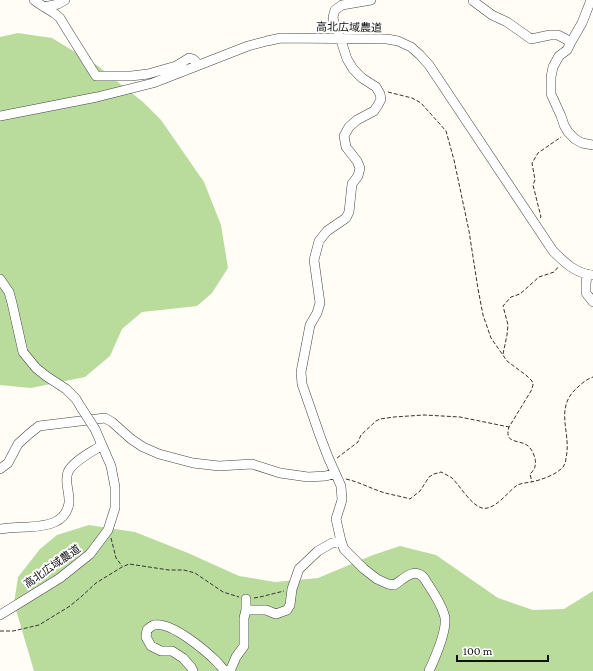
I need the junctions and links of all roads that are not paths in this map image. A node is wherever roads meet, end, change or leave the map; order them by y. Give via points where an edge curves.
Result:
1 (34, 0) edge
2 (65, 0) edge
3 (371, 0) edge
4 (474, 0) edge
5 (591, 0) edge
6 (340, 2) edge
7 (44, 6) junction
8 (341, 38) junction
9 (571, 42) junction
10 (199, 65) junction
11 (0, 116) edge
12 (593, 145) edge
13 (590, 275) edge
14 (0, 279) edge
15 (593, 302) edge
16 (102, 445) junction
17 (0, 469) edge
18 (336, 475) junction
19 (0, 528) edge
20 (341, 541) junction
21 (246, 599) road end
22 (246, 610) junction
23 (0, 615) edge
24 (193, 671) edge
25 (226, 671) edge
26 (230, 671) edge
27 (429, 671) edge

1 - 7 street
2 - 7 street
3 - 6 street
4 - 9 street via 492,15 531,39 558,35
5 - 9 street
6 - 8 street via 333,17
7 - 10 street via 60,18 96,76 148,74 176,66 189,58
8 - 10 street, 高北広域農道 via 281,38 248,46
8 - 13 street, 高北広域農道 via 398,41 420,55 553,251 574,269
8 - 18 street via 353,69 376,87 381,99 374,110 357,120 344,136 346,147 360,168 352,184 349,212 346,218 327,231 319,241 314,260 320,302 310,325 301,372 302,384
9 - 12 street via 553,67 551,94 568,132 582,143
10 - 11 street, 高北広域農道 via 153,83
13 - 15 street via 586,293
14 - 16 street, 高北広域農道, bridge via 11,297 23,352 36,368 76,399
16 - 19 street via 78,460 68,471 66,479 69,502 66,513 57,522 46,526
16 - 23 street, 高北広域農道 via 111,466 115,487 114,508 108,530 90,554 60,578
17 - 18 street via 8,463 18,444 39,426 105,418 143,447 193,464 252,464 280,473 308,477
18 - 20 street via 341,486 342,500 336,519
20 - 22 street via 318,551 299,568 287,610 276,614 266,610
20 - 27 street via 344,549 364,569 388,584 394,585 413,573 422,575 445,615 438,651
21 - 22 street
22 - 26 street via 244,646
24 - 25 street via 183,658 151,646 146,637 147,630 157,625 182,633

